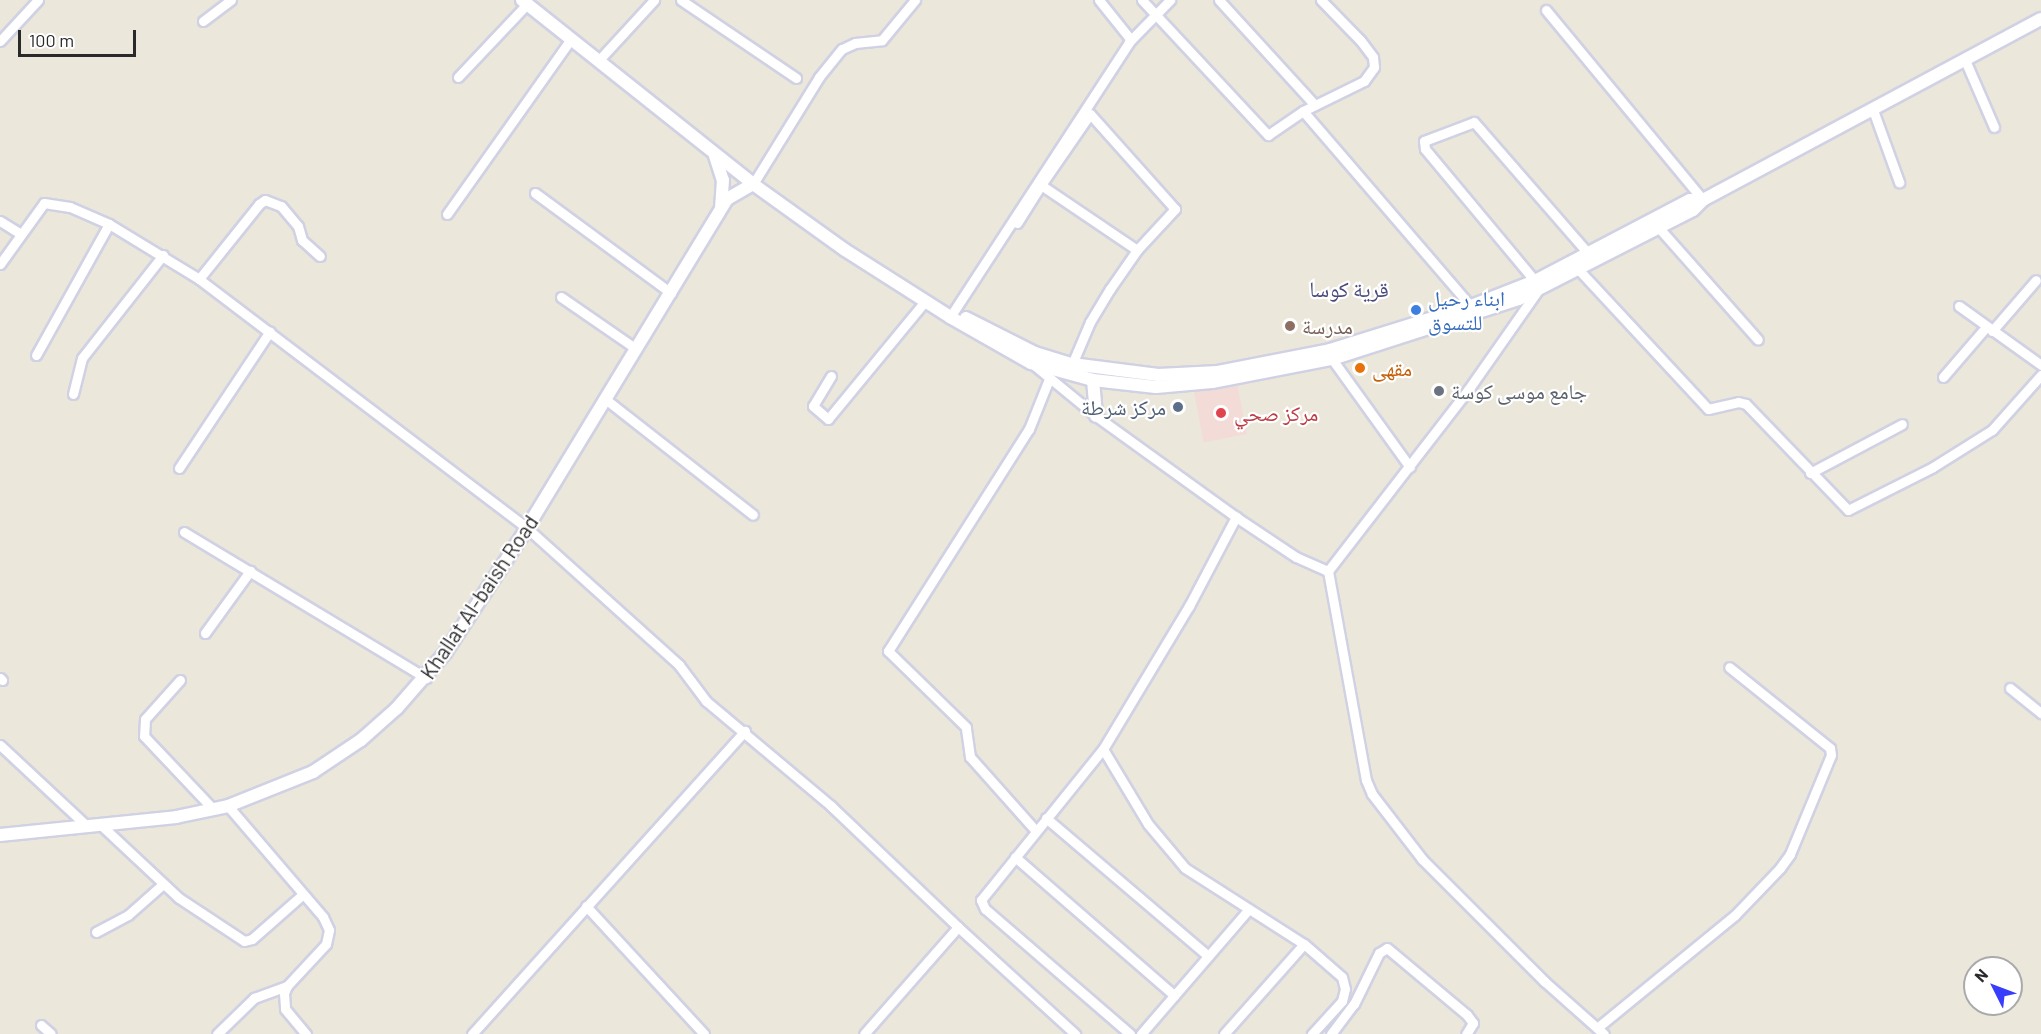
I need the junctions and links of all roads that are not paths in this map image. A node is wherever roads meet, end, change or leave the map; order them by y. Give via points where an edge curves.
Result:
1 (38, 0) edge
2 (231, 0) edge
3 (654, 0) edge
4 (681, 0) edge
5 (915, 0) edge
6 (1099, 0) edge
7 (1142, 0) edge
8 (1170, 0) edge
9 (1219, 0) edge
10 (1322, 0) edge
11 (525, 2) edge
12 (1546, 10) dead end
13 (1153, 14) junction
14 (2041, 19) edge
15 (203, 21) dead end
16 (571, 39) junction
17 (1131, 40) junction
18 (0, 41) edge
19 (1965, 60) junction
20 (598, 61) junction
21 (458, 77) dead end
22 (796, 78) dead end
23 (1315, 105) junction
24 (1874, 110) junction
25 (1303, 111) junction
26 (1994, 127) dead end
27 (714, 154) junction
28 (1899, 182) dead end
29 (753, 184) junction
30 (1041, 185) junction
31 (535, 193) dead end
32 (1703, 200) junction
33 (721, 207) junction
34 (447, 214) dead end
35 (0, 221) edge
36 (1017, 223) dead end
37 (109, 224) junction
38 (1659, 228) junction
39 (19, 233) junction
40 (1137, 250) junction
41 (1588, 253) junction
42 (163, 255) junction
43 (320, 256) dead end
44 (0, 264) edge
45 (1578, 269) junction
46 (199, 279) junction
47 (2036, 280) dead end
48 (1536, 285) junction
49 (671, 293) junction
50 (1517, 294) junction
51 (561, 297) dead end
52 (931, 303) junction
53 (1471, 306) junction
54 (1959, 306) dead end
55 (951, 314) junction
56 (1989, 329) junction
57 (270, 331) junction
58 (1758, 340) dead end
59 (635, 348) junction
60 (36, 354) dead end
61 (1332, 359) junction
62 (1303, 361) junction
63 (1031, 363) junction
64 (2041, 365) edge
65 (1070, 369) junction
66 (2041, 375) edge
67 (831, 376) dead end
68 (1943, 377) dead end
69 (1049, 379) junction
70 (1093, 380) junction
71 (1178, 380) junction
72 (73, 394) dead end
73 (604, 398) junction
74 (1096, 416) junction
75 (1902, 424) dead end
76 (1410, 467) junction
77 (179, 468) dead end
78 (1810, 473) junction
79 (753, 515) dead end
80 (1236, 518) junction
81 (526, 528) junction
82 (184, 532) dead end
83 (250, 571) junction
84 (1328, 571) junction
85 (206, 633) dead end
86 (1729, 667) dead end
87 (426, 678) junction
88 (180, 680) dead end
89 (2010, 688) dead end
90 (2041, 713) edge
91 (745, 731) junction
92 (0, 745) edge
93 (1103, 749) junction
94 (228, 806) junction
95 (213, 809) junction
96 (1046, 818) junction
97 (102, 826) junction
98 (88, 827) junction
99 (1036, 831) junction
100 (0, 835) edge
101 (1015, 857) junction
102 (163, 884) junction
103 (303, 894) junction
104 (586, 906) junction
105 (1249, 909) junction
106 (958, 927) junction
107 (96, 932) dead end
108 (1304, 944) junction
109 (1208, 956) junction
110 (287, 986) junction
111 (1174, 995) junction
112 (40, 1025) dead end
113 (1601, 1031) edge
114 (303, 1032) edge
115 (866, 1033) edge
116 (51, 1034) edge
117 (217, 1034) edge
118 (472, 1034) edge
119 (704, 1034) edge
120 (1075, 1034) edge
121 (1130, 1034) edge
122 (1141, 1034) edge
123 (1224, 1034) edge
124 (1312, 1034) edge
125 (1331, 1034) edge
126 (1466, 1034) edge

1 - 18 street
2 - 15 street
3 - 20 street
4 - 22 street
5 - 29 street via 882,40 842,49 819,77
6 - 17 street
7 - 13 street
8 - 13 street
9 - 23 street
10 - 23 street via 1360,40 1373,57 1374,67 1364,81
11 - 16 street
11 - 21 street
12 - 32 street
13 - 17 street
13 - 25 street via 1267,134
14 - 19 street
16 - 20 street
16 - 34 street
17 - 55 street
19 - 24 street
19 - 26 street
20 - 27 street
23 - 25 street
24 - 28 street
24 - 32 street
25 - 53 street
27 - 29 street
27 - 33 street via 723,180
29 - 33 street via 734,191
29 - 52 street via 845,250
30 - 36 street
30 - 40 street
30 - 40 street via 1088,115 1092,115 1175,205
31 - 49 street
32 - 38 street
32 - 41 street via 1690,200
33 - 49 street, Khallat Al-baish Road
35 - 39 street
37 - 39 street via 70,207 49,203 39,207
37 - 42 street
37 - 60 street
38 - 45 street
38 - 58 street
39 - 44 street
40 - 65 street via 1090,322
41 - 48 street
41 - 48 street via 1474,122 1424,141 1425,149
42 - 46 street
42 - 72 street via 82,358
43 - 46 street via 302,240 298,226 281,206 265,200
45 - 48 street
45 - 78 street via 1708,410 1738,402 1746,404
46 - 57 street
47 - 56 street
48 - 50 street
48 - 76 street
49 - 59 street, Khallat Al-baish Road
50 - 53 street
50 - 61 street
51 - 59 street
52 - 55 street
52 - 67 street via 828,419 813,406
53 - 62 street
54 - 56 street
55 - 63 street
55 - 65 street
56 - 64 street
56 - 68 street
57 - 77 street
57 - 81 street
59 - 73 street, Khallat Al-baish Road
61 - 62 street
61 - 76 street
62 - 71 street
63 - 65 street
63 - 69 street
65 - 70 street
65 - 71 street
66 - 78 street via 1992,430 1854,510 1840,504
69 - 74 street
69 - 99 street via 1029,429 888,651 966,727 970,757
70 - 71 street
70 - 74 street
73 - 79 street
73 - 81 street, Khallat Al-baish Road
74 - 80 street
75 - 78 street
76 - 84 street
80 - 84 street via 1296,558
80 - 93 street via 1189,606
81 - 87 street, Khallat Al-baish Road
81 - 91 street via 606,596 679,664 706,700
82 - 83 street
83 - 85 street
83 - 87 street
84 - 113 street via 1366,780 1372,794 1422,859 1515,953
86 - 113 street via 1830,748 1831,755 1790,854 1780,868 1735,915
87 - 94 street, Khallat Al-baish Road via 398,708 335,758 313,772
88 - 95 street via 146,719 144,735
89 - 90 street
91 - 104 street
91 - 106 street via 831,806
92 - 98 street
93 - 96 street
93 - 105 street via 1165,848 1202,882
94 - 95 street, Khallat Al-baish Road
94 - 103 street
95 - 97 street, Khallat Al-baish Road
96 - 99 street
96 - 109 street
97 - 98 street, Khallat Al-baish Road
97 - 102 street
98 - 100 street, Khallat Al-baish Road
99 - 101 street
101 - 111 street
101 - 121 street via 981,898 983,906
102 - 103 street via 244,941 252,939
102 - 107 street via 128,915
103 - 110 street via 323,917 329,938
104 - 118 street
104 - 119 street
105 - 108 street
105 - 109 street
106 - 115 street
106 - 120 street
108 - 123 street
108 - 124 street via 1346,982 1342,1001
109 - 111 street
110 - 114 street via 285,1009
110 - 117 street via 254,998
111 - 122 street
112 - 116 street
125 - 126 street via 1354,1004 1379,953 1387,948 1467,1015 1473,1023

